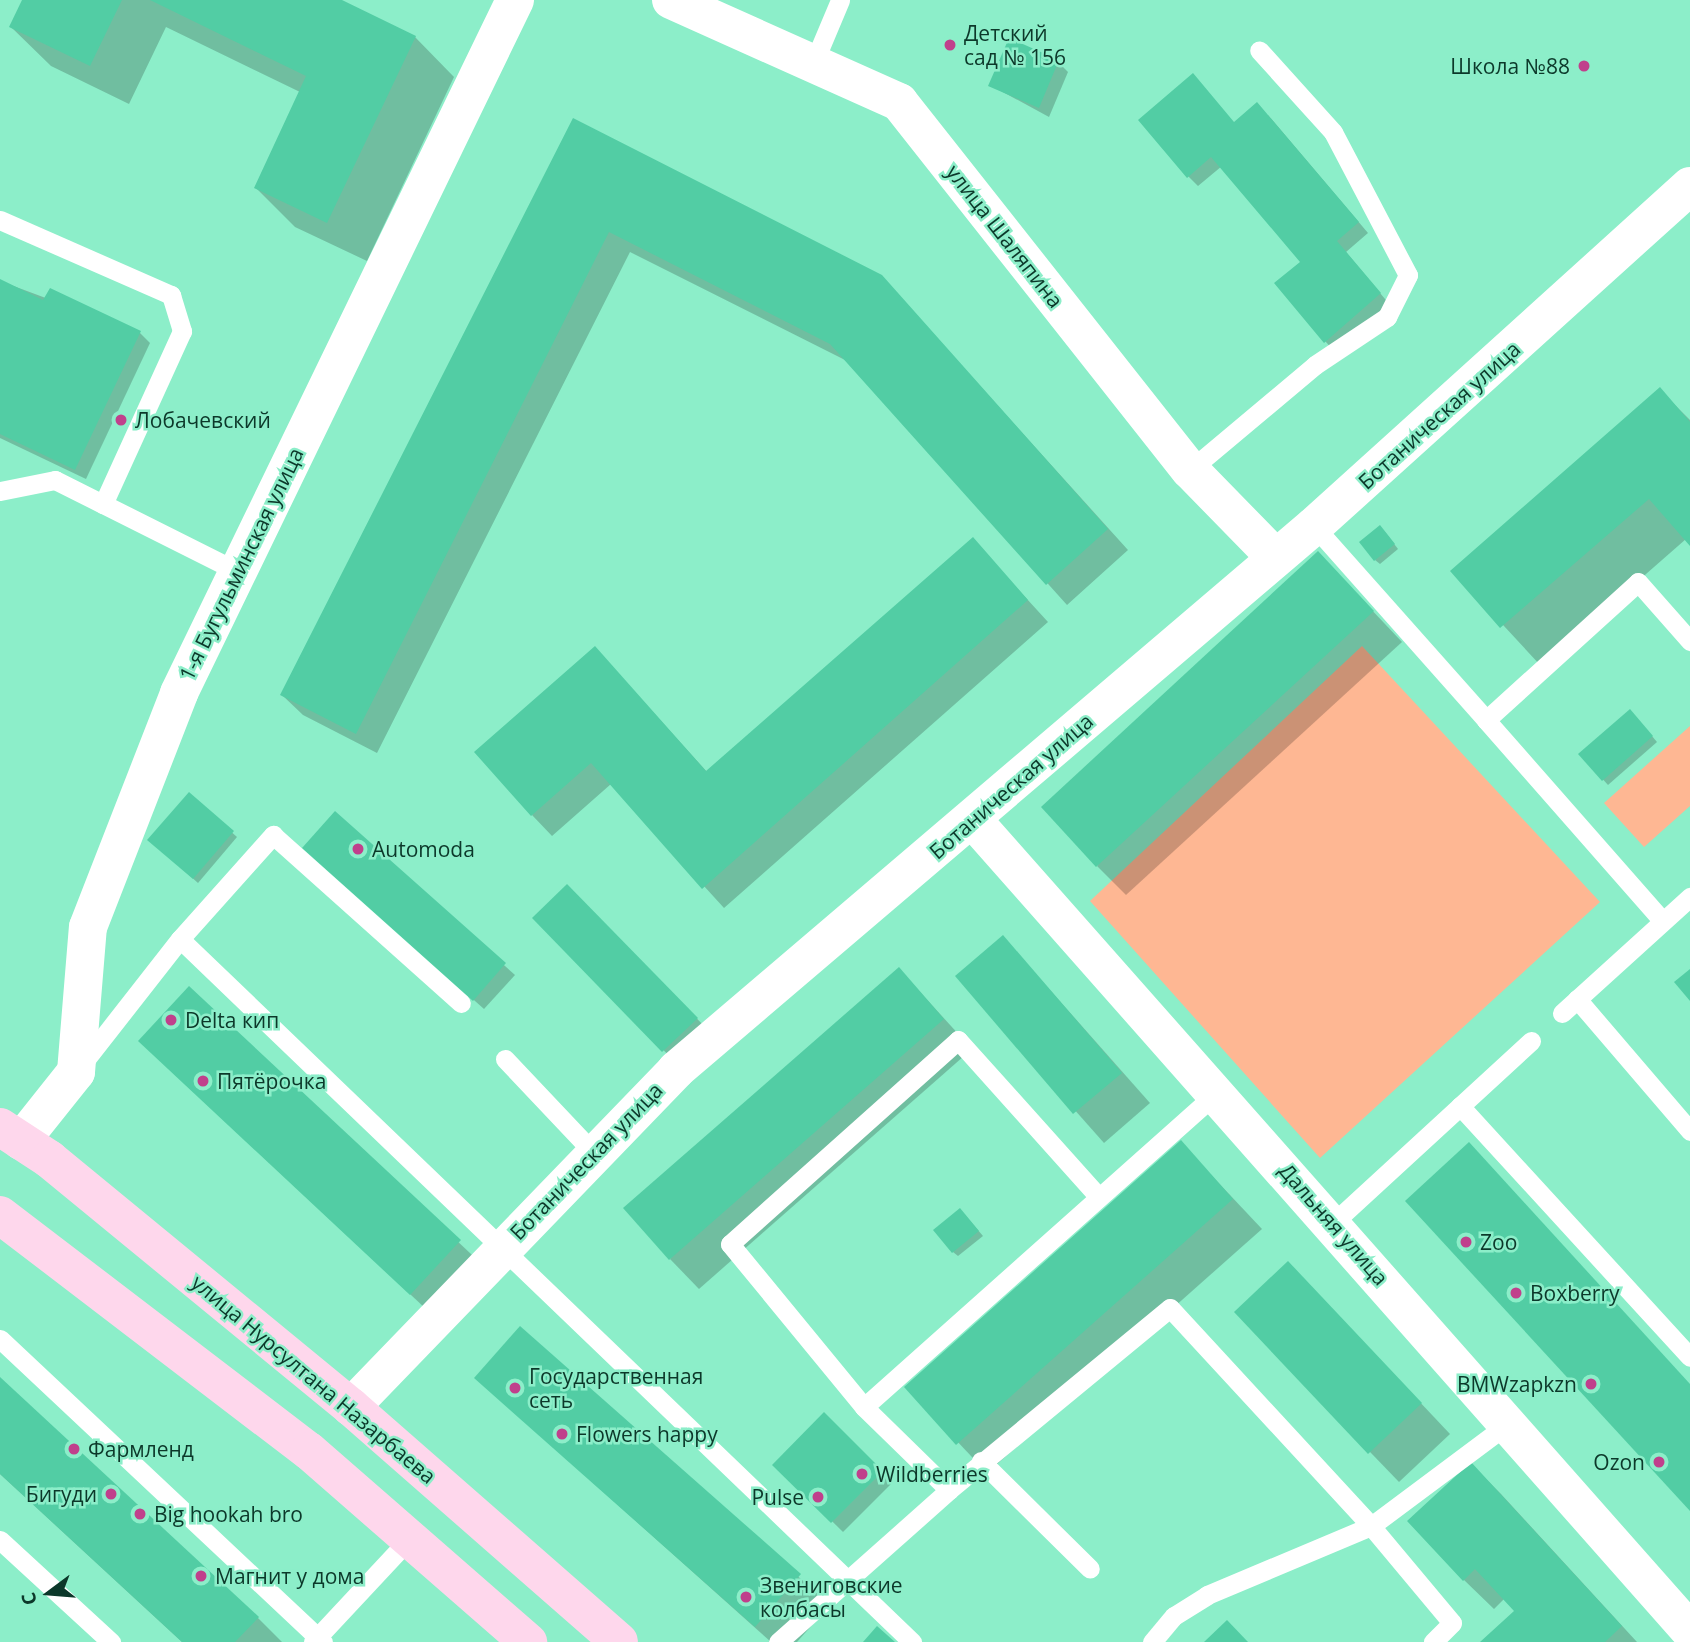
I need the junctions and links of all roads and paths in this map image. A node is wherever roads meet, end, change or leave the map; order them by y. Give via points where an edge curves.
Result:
1 (515, 0) edge
2 (671, 0) edge
3 (840, 0) edge
4 (1259, 50) dead end
5 (814, 62) junction
6 (1690, 186) edge
7 (0, 220) edge
8 (1190, 470) junction
9 (0, 491) edge
10 (103, 504) junction
11 (1314, 526) junction
12 (1275, 557) junction
13 (237, 571) junction
14 (1690, 641) edge
15 (1486, 720) junction
16 (973, 820) junction
17 (1690, 897) edge
18 (1662, 920) junction
19 (180, 939) junction
20 (1577, 999) junction
21 (461, 1003) dead end
22 (1562, 1013) dead end
23 (1531, 1041) dead end
24 (505, 1059) dead end
25 (76, 1072) junction
26 (1217, 1092) junction
27 (1460, 1106) junction
28 (1690, 1131) edge
29 (11, 1134) edge
30 (594, 1153) junction
31 (1096, 1194) junction
32 (1, 1219) edge
33 (1333, 1223) junction
34 (501, 1248) junction
35 (0, 1339) edge
36 (1690, 1357) edge
37 (351, 1407) junction
38 (864, 1407) junction
39 (1509, 1423) junction
40 (981, 1461) junction
41 (949, 1490) junction
42 (1371, 1526) junction
43 (410, 1538) junction
44 (0, 1540) edge
45 (1090, 1569) dead end
46 (847, 1580) junction
47 (1690, 1631) edge
48 (318, 1640) edge
49 (111, 1642) edge
50 (528, 1642) edge
51 (619, 1642) edge
52 (778, 1642) edge
53 (912, 1642) edge
54 (1152, 1642) edge
55 (1433, 1642) edge

1 - 13 street, 1-я Бугульминская улица
2 - 5 street, улица Шаляпина
3 - 5 lane
4 - 8 lane via 1333,132 1408,275 1387,317 1315,365
5 - 8 street, улица Шаляпина via 899,102
6 - 11 street, Ботаническая улица
7 - 10 lane via 171,295 182,331
8 - 12 street, улица Шаляпина
9 - 10 lane via 55,480
10 - 13 lane
11 - 12 street, Ботаническая улица
11 - 15 lane
12 - 16 street, Ботаническая улица
13 - 25 street, 1-я Бугульминская улица via 179,693 88,927
14 - 15 lane via 1638,582
15 - 18 lane
16 - 26 street, Дальняя улица
16 - 30 street, Ботаническая улица via 676,1070
17 - 18 lane
18 - 20 lane
19 - 21 lane via 273,835
19 - 25 lane
19 - 34 lane
20 - 22 lane
20 - 28 lane
23 - 27 lane
24 - 30 lane
25 - 29 street
26 - 31 lane
26 - 33 street, Дальняя улица
27 - 33 lane
27 - 36 lane
29 - 37 main road, улица Нурсултана Назарбаева
30 - 34 street, Ботаническая улица
31 - 38 lane
31 - 38 lane via 958,1040 730,1244
32 - 43 main road via 309,1451
33 - 39 street, Дальняя улица
34 - 37 street, Ботаническая улица
34 - 46 lane
35 - 48 lane
37 - 51 main road, улица Нурсултана Назарбаева
38 - 41 lane
39 - 42 lane
39 - 47 street, Дальняя улица
40 - 41 lane
40 - 42 lane via 1170,1307
40 - 45 lane
41 - 46 lane
42 - 54 lane via 1207,1595 1174,1616
42 - 55 lane via 1452,1623
43 - 48 lane
43 - 50 main road
44 - 49 lane
46 - 52 lane
46 - 53 lane

